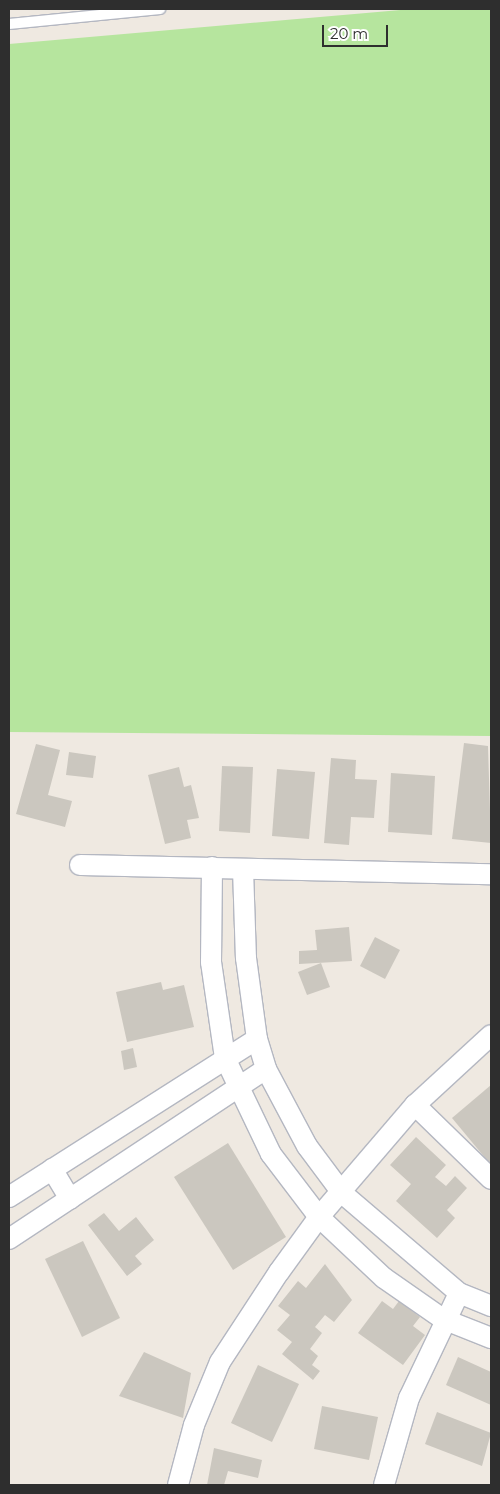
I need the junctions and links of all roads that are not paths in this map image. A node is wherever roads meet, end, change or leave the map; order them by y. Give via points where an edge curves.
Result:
1 (160, 9) edge
2 (63, 14) edge
3 (9, 24) edge
4 (80, 864) dead end
5 (212, 867) junction
6 (243, 869) junction
7 (491, 874) edge
8 (491, 1035) edge
9 (257, 1039) junction
10 (225, 1058) junction
11 (266, 1069) junction
12 (236, 1088) junction
13 (416, 1105) junction
14 (52, 1169) junction
15 (491, 1179) edge
16 (342, 1193) junction
17 (9, 1197) edge
18 (70, 1198) junction
19 (319, 1217) junction
20 (9, 1239) edge
21 (459, 1293) junction
22 (491, 1306) edge
23 (443, 1319) junction
24 (491, 1338) edge
25 (178, 1485) edge
26 (384, 1485) edge

1 - 2 lane
2 - 3 lane
4 - 5 street
5 - 6 street
5 - 10 street via 210,962
6 - 7 street
6 - 9 street via 246,958
8 - 13 street
9 - 10 street
9 - 11 street
10 - 12 street
10 - 14 street
11 - 12 street
11 - 16 street via 307,1146
12 - 18 street
12 - 19 street via 271,1154
13 - 15 street
13 - 16 street
14 - 17 street
14 - 18 street
16 - 19 street
16 - 21 street
18 - 20 street
19 - 23 street via 384,1278
19 - 25 street via 220,1362 194,1424
21 - 22 street
21 - 23 street
23 - 24 street
23 - 26 street via 409,1398

